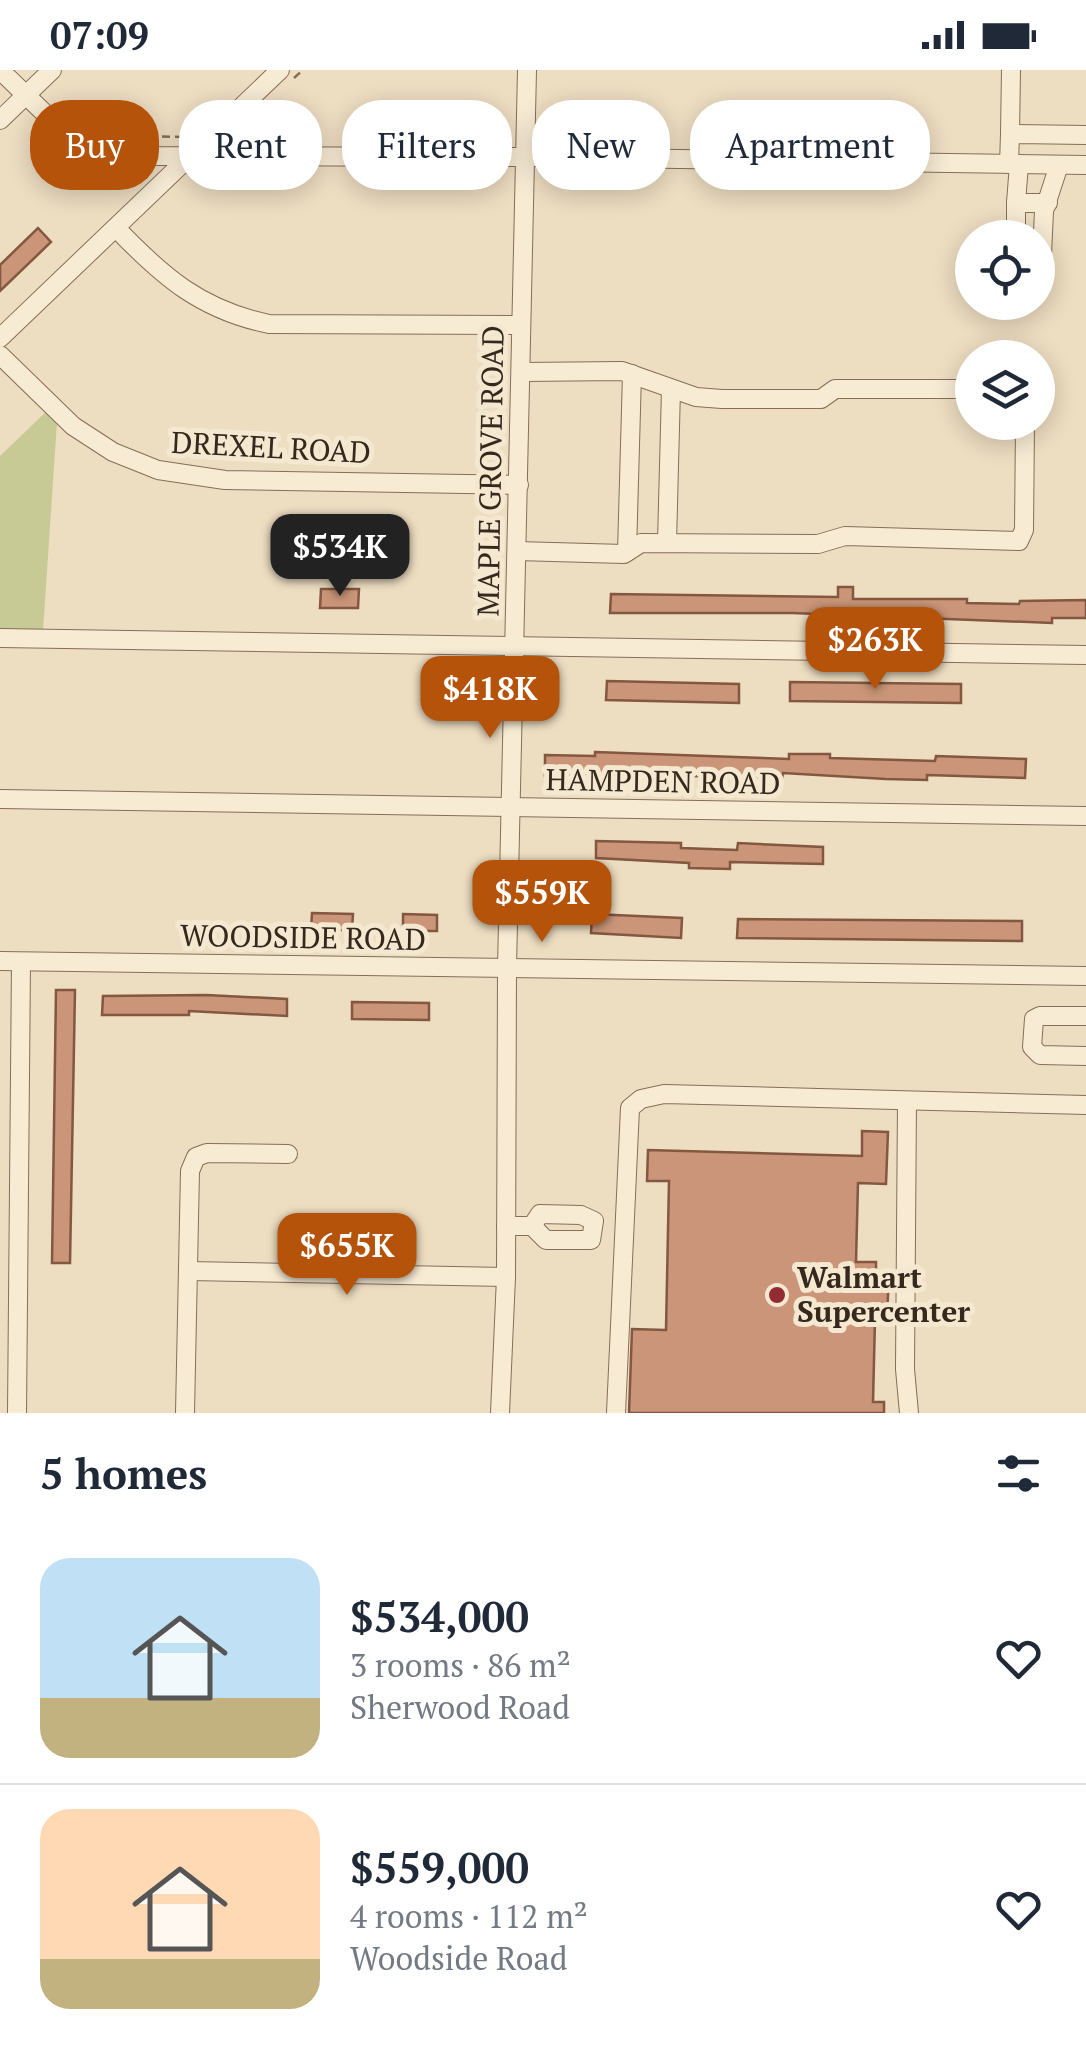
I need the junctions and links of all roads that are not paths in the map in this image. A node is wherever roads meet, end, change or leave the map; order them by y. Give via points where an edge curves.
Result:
1 (0, 70) edge
2 (52, 70) edge
3 (527, 70) edge
4 (1012, 70) edge
5 (285, 76) edge
6 (24, 97) junction
7 (255, 100) edge
8 (0, 120) edge
9 (1010, 134) junction
10 (1086, 135) edge
11 (179, 155) edge
12 (322, 156) edge
13 (526, 158) junction
14 (1014, 164) junction
15 (1059, 165) junction
16 (1086, 165) edge
17 (179, 167) edge
18 (1016, 203) junction
19 (1048, 204) junction
20 (1016, 220) edge
21 (1044, 220) edge
22 (116, 228) junction
23 (521, 324) junction
24 (0, 338) edge
25 (0, 354) edge
26 (522, 372) junction
27 (632, 374) junction
28 (670, 388) junction
29 (955, 389) edge
30 (1025, 440) edge
31 (519, 484) junction
32 (668, 543) junction
33 (517, 551) junction
34 (627, 552) junction
35 (0, 638) edge
36 (516, 646) junction
37 (1086, 655) edge
38 (0, 799) edge
39 (511, 807) junction
40 (1086, 816) edge
41 (0, 961) edge
42 (21, 962) junction
43 (507, 968) junction
44 (1086, 976) edge
45 (1086, 1016) edge
46 (1086, 1056) edge
47 (907, 1101) junction
48 (1086, 1105) edge
49 (288, 1154) dead end
50 (506, 1226) junction
51 (532, 1226) dead end
52 (188, 1271) junction
53 (506, 1277) junction
54 (9, 1354) edge
55 (17, 1413) edge
56 (184, 1413) edge
57 (500, 1413) edge
58 (616, 1413) edge
59 (909, 1413) edge

1 - 6 street
2 - 6 street
3 - 13 street, MAPLE GROVE ROAD
4 - 9 street
5 - 7 street
6 - 8 street
6 - 11 street via 86,144
9 - 10 street
9 - 14 street
12 - 13 street
13 - 14 street
13 - 23 street, MAPLE GROVE ROAD
14 - 15 street
14 - 18 street
15 - 16 street
15 - 19 street
17 - 22 street
18 - 19 street
18 - 20 street
19 - 21 street
22 - 23 street via 191,296 253,321
22 - 24 street
23 - 26 street, MAPLE GROVE ROAD
25 - 31 street, DREXEL ROAD via 73,426 158,470 225,480
26 - 27 street
26 - 31 street, MAPLE GROVE ROAD
27 - 28 street
27 - 34 street
28 - 29 street via 722,399 821,399 836,389
28 - 32 street
30 - 32 street via 1019,541 845,536 818,544
31 - 33 street, MAPLE GROVE ROAD
32 - 34 street via 641,543
33 - 34 street
33 - 36 street, MAPLE GROVE ROAD
35 - 36 street
36 - 37 street
36 - 39 street, MAPLE GROVE ROAD
38 - 39 street, HAMPDEN ROAD
39 - 40 street, HAMPDEN ROAD
39 - 43 street, MAPLE GROVE ROAD
41 - 42 street, WOODSIDE ROAD
42 - 43 street, WOODSIDE ROAD
42 - 54 street
43 - 44 street, WOODSIDE ROAD
43 - 50 street, MAPLE GROVE ROAD
45 - 46 street via 1034,1019 1032,1047 1040,1055
47 - 48 street
47 - 58 street via 664,1094 630,1108
47 - 59 street
49 - 52 street via 196,1157 190,1171
50 - 51 street
50 - 53 street, MAPLE GROVE ROAD
52 - 53 street
52 - 56 street
53 - 57 street, MAPLE GROVE ROAD
54 - 55 street

